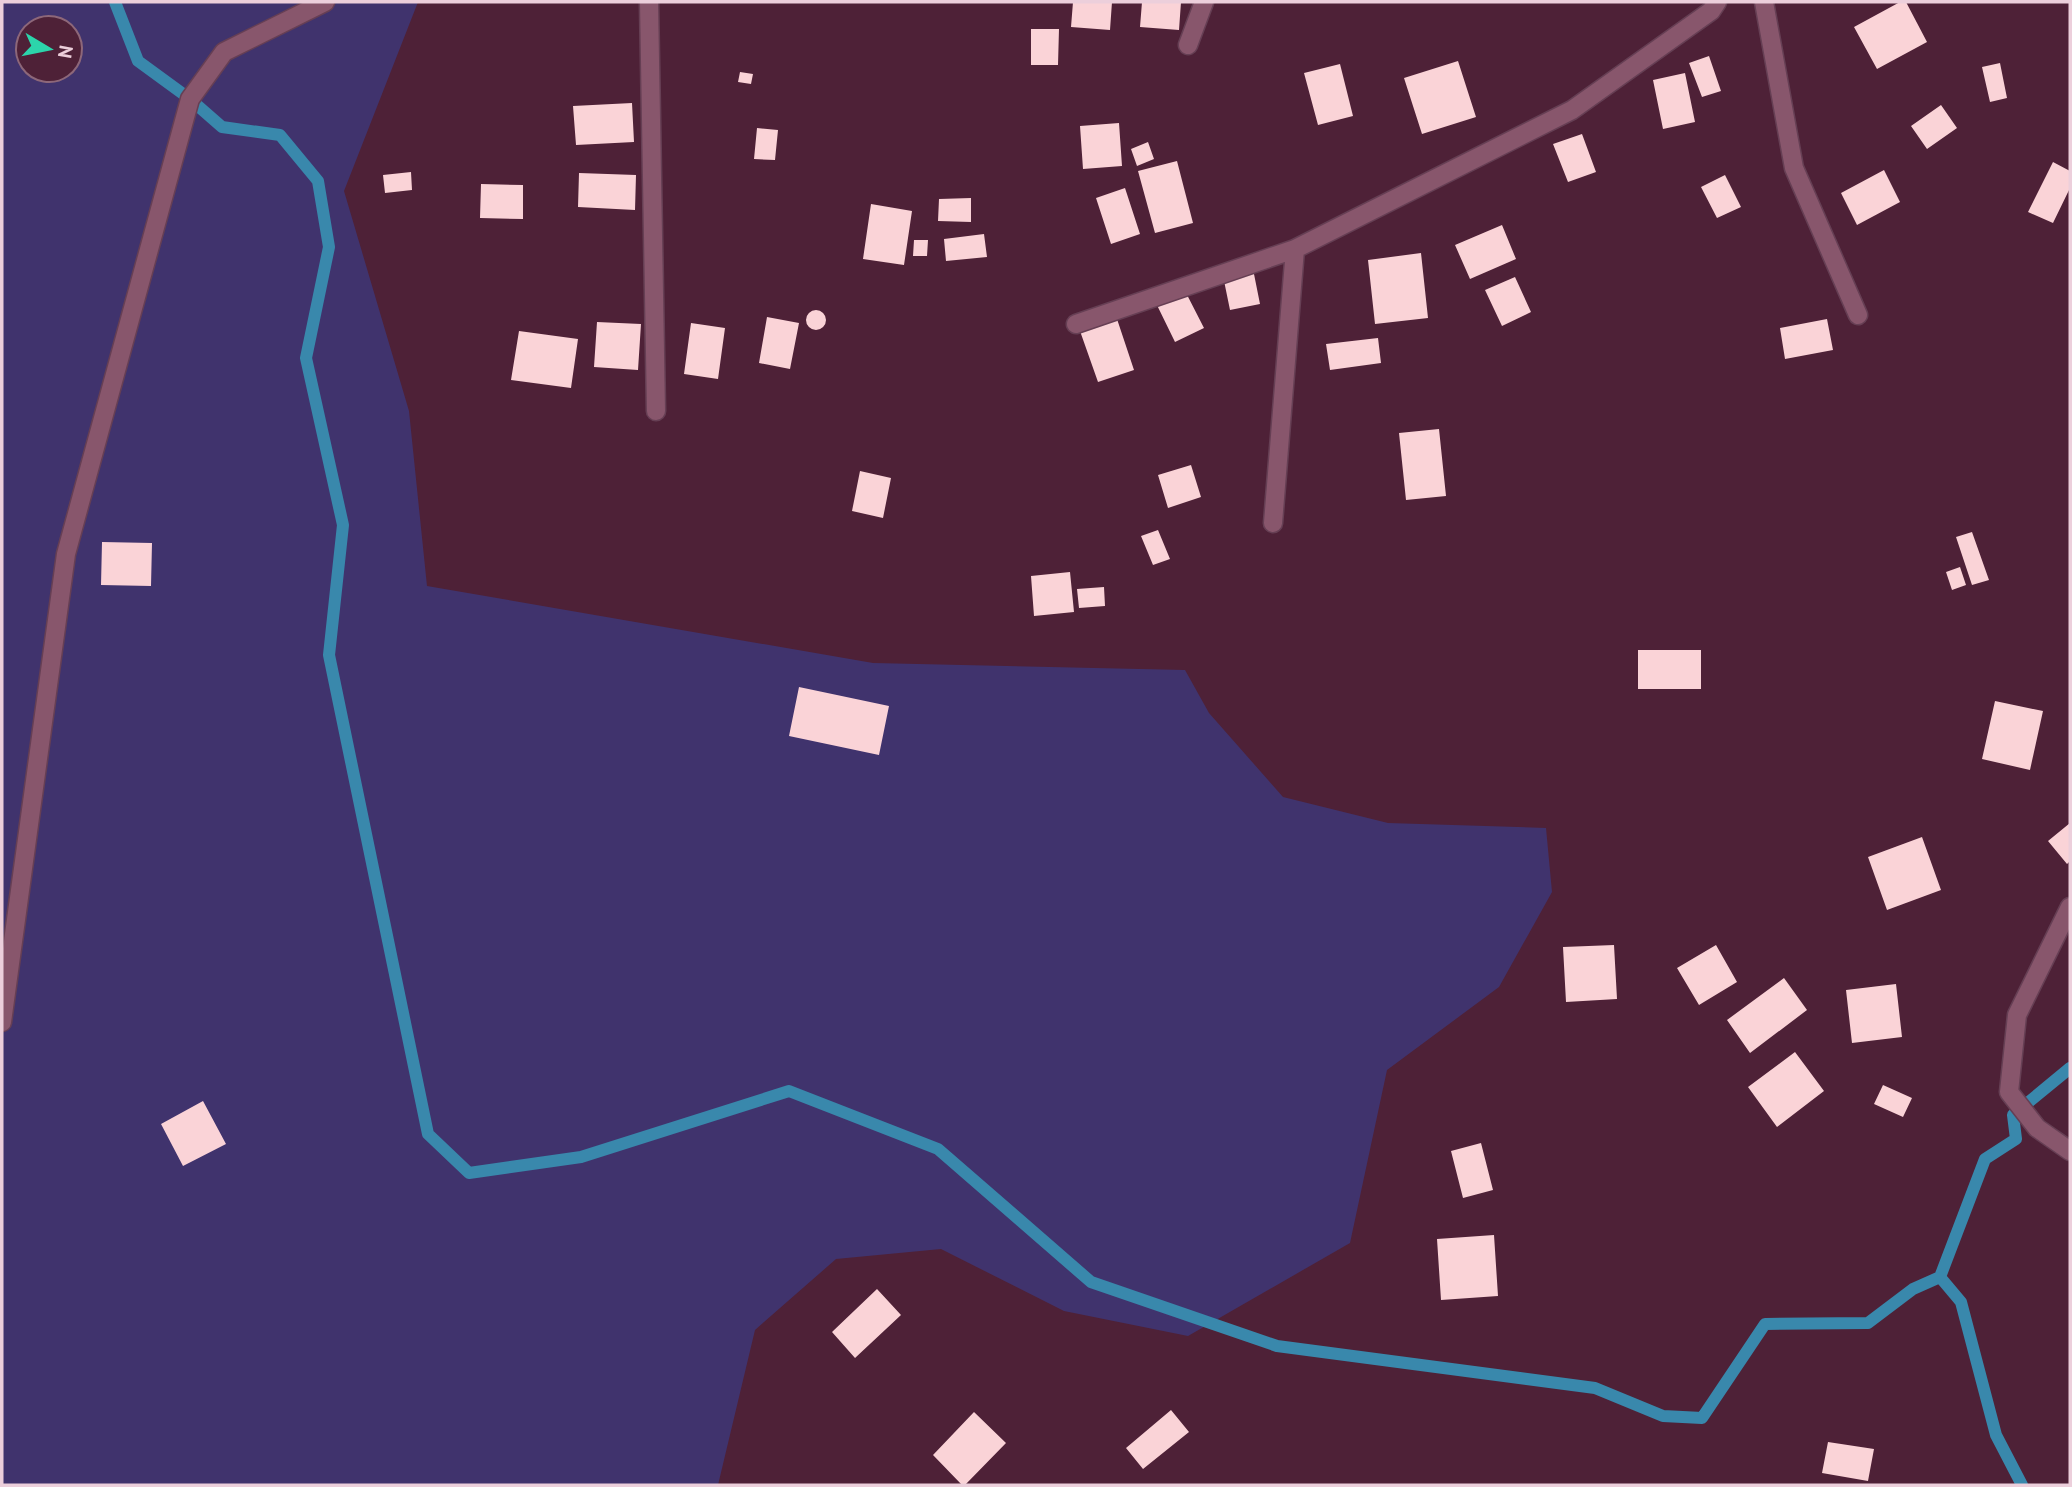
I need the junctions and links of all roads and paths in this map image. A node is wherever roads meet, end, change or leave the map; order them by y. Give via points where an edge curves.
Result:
1 (325, 2) edge
2 (649, 2) edge
3 (1204, 2) edge
4 (1717, 2) edge
5 (1764, 2) edge
6 (1188, 45) dead end
7 (1295, 249) junction
8 (1857, 315) dead end
9 (1076, 324) dead end
10 (656, 411) dead end
11 (1273, 523) dead end
12 (2070, 907) edge
13 (2, 1023) edge
14 (2070, 1151) edge

1 - 13 street via 224,52 190,99 66,554
2 - 10 street
3 - 6 street
4 - 7 street via 1712,11 1572,110
5 - 8 street via 1794,168
7 - 9 street
7 - 11 street
12 - 14 street via 2017,1015 2010,1092 2037,1128

